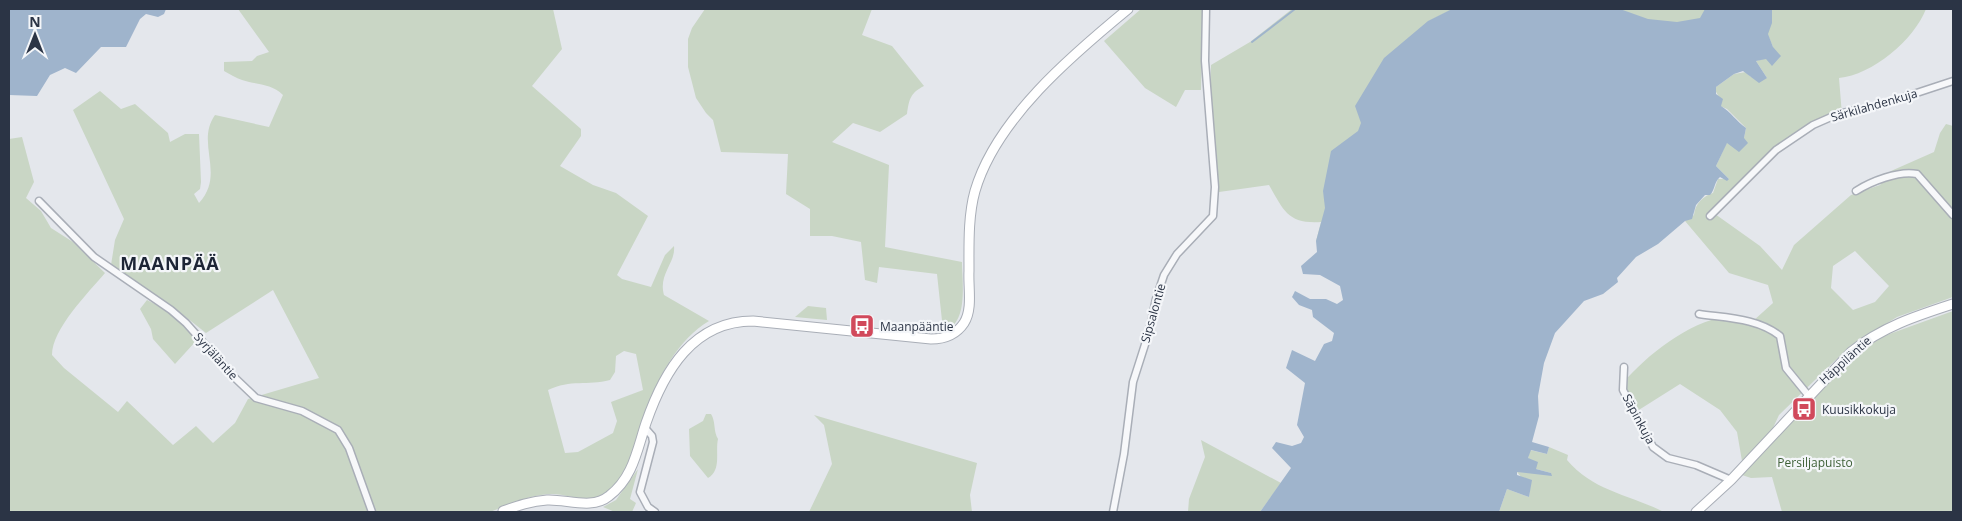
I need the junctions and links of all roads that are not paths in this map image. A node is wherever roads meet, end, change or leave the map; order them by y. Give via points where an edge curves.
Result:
1 (1128, 9) edge
2 (1206, 9) edge
3 (1953, 81) edge
4 (1856, 191) dead end
5 (39, 201) dead end
6 (1953, 215) edge
7 (1710, 216) dead end
8 (1953, 304) edge
9 (1699, 314) dead end
10 (1624, 367) dead end
11 (1808, 395) junction
12 (645, 428) junction
13 (1731, 480) junction
14 (372, 512) edge
15 (501, 512) edge
16 (655, 512) edge
17 (1113, 512) edge
18 (1696, 512) edge

1 - 12 street via 1038,92 1009,128 987,163 974,196 969,305 966,319 958,330 947,337 931,339 753,321 726,323 698,337 684,353 667,378
2 - 17 street, Sipsalontie via 1205,61 1215,187 1213,216 1177,254 1164,275 1132,382
3 - 7 street, Särkilahdenkuja via 1877,106 1838,114 1814,125 1776,150
4 - 6 street via 1908,173 1917,174
5 - 14 street, Syrjäläntie via 94,257 186,323 256,398 309,413 338,430 349,448
8 - 11 street, Häppiläntie via 1872,335
9 - 11 street via 1748,321 1775,332 1780,336 1786,368
10 - 13 street, Säpinkuja via 1623,390 1653,447 1668,458 1696,465
11 - 13 street, Häppiläntie
12 - 15 street via 631,469 607,498 590,504 539,501
12 - 16 street via 653,442 640,492
13 - 18 street, Häppiläntie

